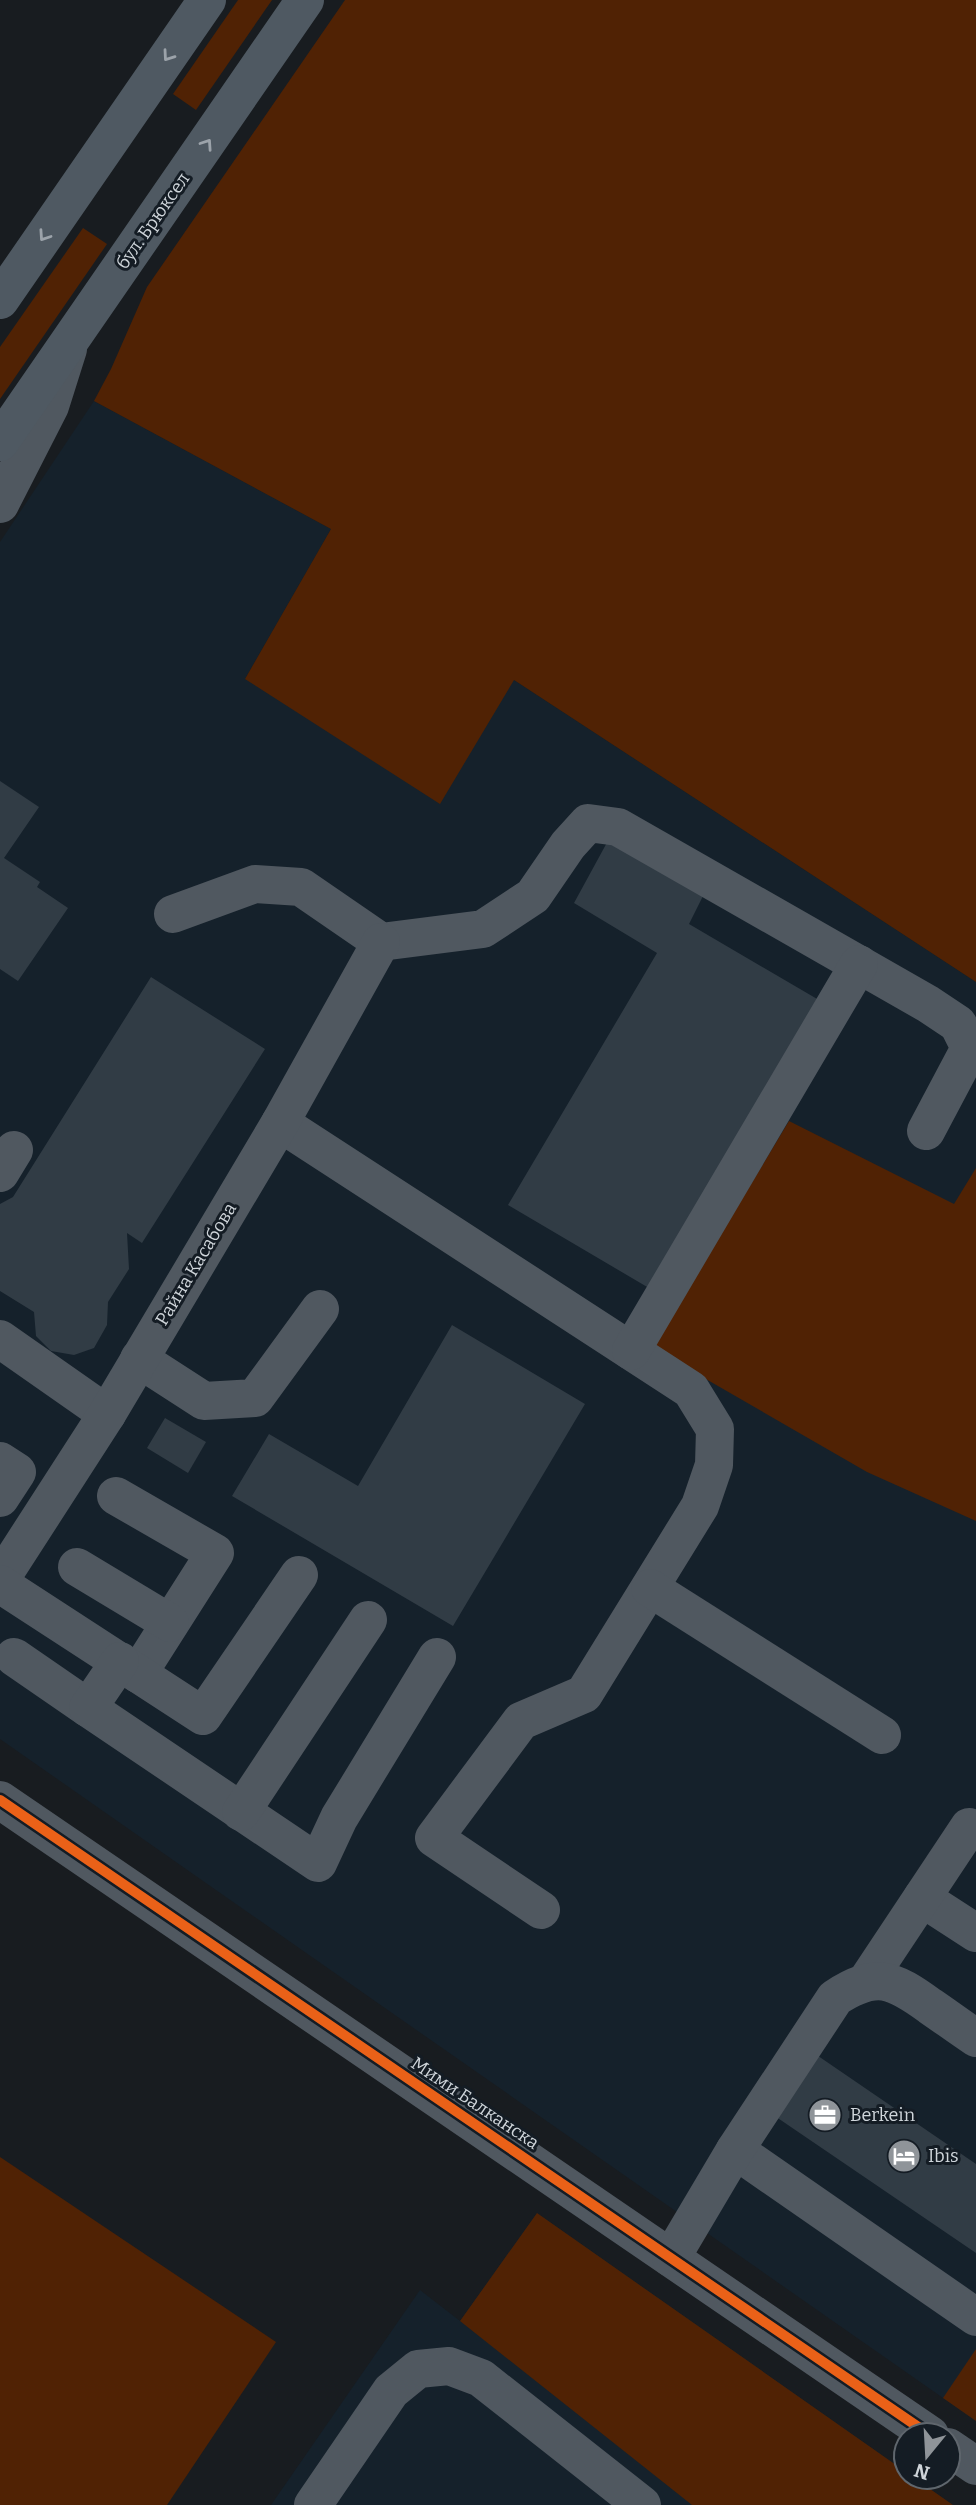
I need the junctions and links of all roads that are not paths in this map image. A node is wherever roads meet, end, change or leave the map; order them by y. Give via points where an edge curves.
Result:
1 (207, 0) edge
2 (305, 0) edge
3 (0, 300) edge
4 (70, 340) junction
5 (0, 442) edge
6 (0, 504) edge
7 (173, 914) dead end
8 (382, 942) junction
9 (859, 964) junction
10 (280, 1123) junction
11 (926, 1131) dead end
12 (320, 1308) dead end
13 (0, 1339) edge
14 (631, 1351) junction
15 (139, 1359) junction
16 (107, 1414) junction
17 (0, 1461) edge
18 (116, 1496) dead end
19 (0, 1498) edge
20 (77, 1567) dead end
21 (299, 1575) dead end
22 (0, 1582) edge
23 (650, 1588) junction
24 (368, 1620) dead end
25 (170, 1623) junction
26 (14, 1657) dead end
27 (437, 1657) dead end
28 (129, 1668) junction
29 (88, 1708) junction
30 (882, 1735) dead end
31 (0, 1800) edge
32 (241, 1812) junction
33 (976, 1831) edge
34 (922, 1898) junction
35 (541, 1910) dead end
36 (976, 1933) edge
37 (866, 1982) junction
38 (976, 2038) edge
39 (735, 2150) junction
40 (671, 2259) junction
41 (976, 2317) edge
42 (909, 2421) edge
43 (313, 2505) edge
44 (642, 2505) edge

1 -> 3 main road
4 -> 2 main road, бул. Брюксел
4 - 5 main road, бул. Брюксел
4 - 6 street via 50,406
7 - 8 street via 255,884 301,887
8 - 9 street via 483,929 533,896 588,823 618,827
8 - 10 street, Райна Касабова
9 - 11 street via 958,1024 970,1048
9 - 14 street
10 - 14 street
10 - 15 street, Райна Касабова
12 - 15 street via 255,1398 204,1401
13 - 16 street
14 - 23 street via 691,1390 715,1429 714,1465 700,1506
15 - 16 street, Райна Касабова
16 - 22 street, Райна Касабова
17 - 19 street via 18,1472
18 - 25 street via 223,1542
20 - 25 street
21 - 28 street via 203,1716
22 - 28 street
23 - 30 street
23 - 35 street via 584,1694 521,1721 434,1838
24 - 32 street
25 - 28 street
26 - 29 street
27 - 32 street via 339,1818 318,1863
28 - 29 street
29 - 32 street
31 - 40 street, Мими Балканска
33 - 34 street via 969,1826
34 - 36 street
34 - 37 street
37 - 38 street via 903,1986
37 - 39 street via 835,1998
39 - 40 street
39 - 41 street
40 - 42 street, Мими Балканска
43 - 44 street via 391,2391 418,2369 449,2366 481,2378

